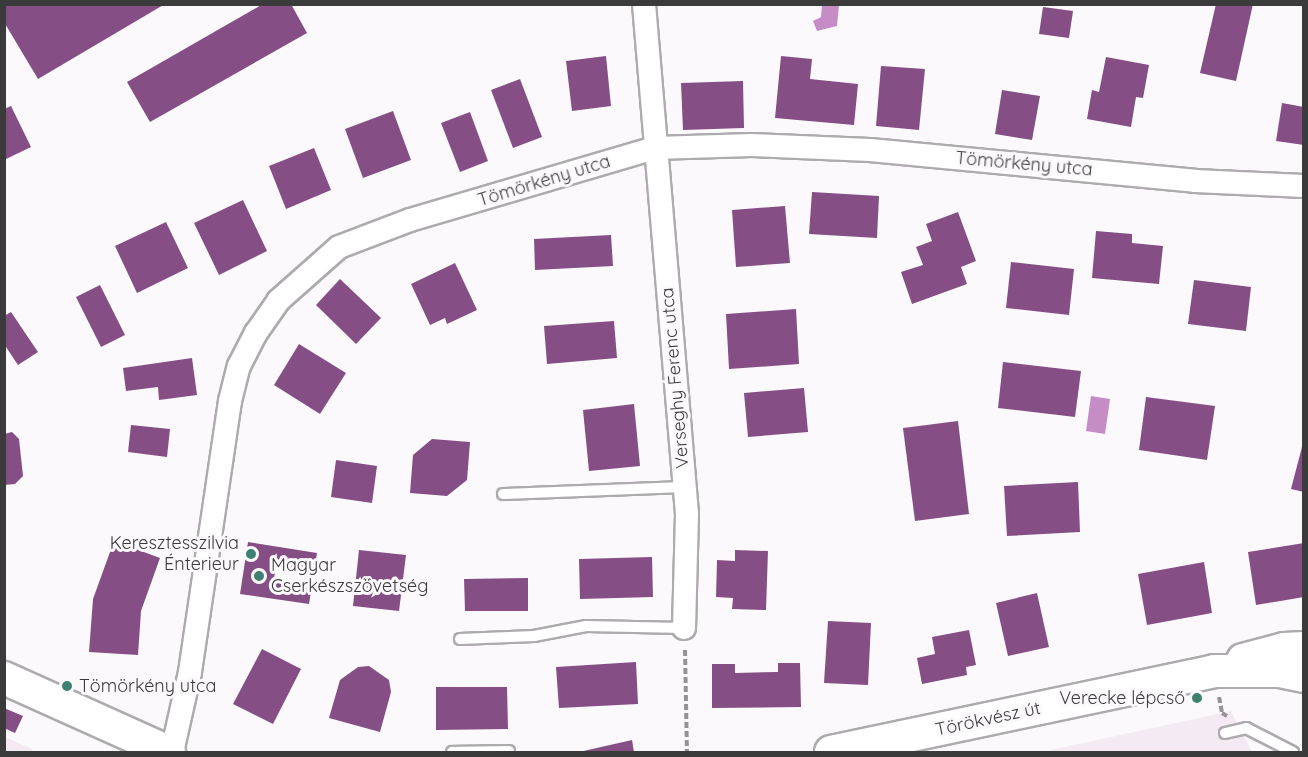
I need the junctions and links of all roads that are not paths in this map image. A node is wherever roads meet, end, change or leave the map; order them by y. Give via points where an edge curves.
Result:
1 (644, 4) edge
2 (655, 148) junction
3 (1304, 186) edge
4 (685, 487) junction
5 (503, 494) dead end
6 (684, 628) joint
7 (460, 639) dead end
8 (1304, 648) edge
9 (1304, 676) edge
10 (4, 678) edge
11 (1216, 682) junction
12 (1225, 733) dead end
13 (509, 751) dead end
14 (170, 753) edge
15 (452, 753) edge
16 (831, 753) edge
17 (1293, 753) edge

1 - 2 street, Verseghy Ferenc utca
2 - 3 street, Tömörkény utca via 752,145 870,150 1195,181
2 - 4 street, Verseghy Ferenc utca
2 - 14 street, Tömörkény utca via 410,220 339,247 278,301 239,366 230,401 190,672
4 - 5 lane
4 - 6 street, Verseghy Ferenc utca
6 - 7 lane via 586,626 534,636
8 - 11 street, Törökvész út via 1260,654
9 - 11 street, Törökvész út via 1280,671
10 - 14 street
11 - 16 street, Törökvész út
12 - 17 lane via 1246,728
13 - 15 lane

